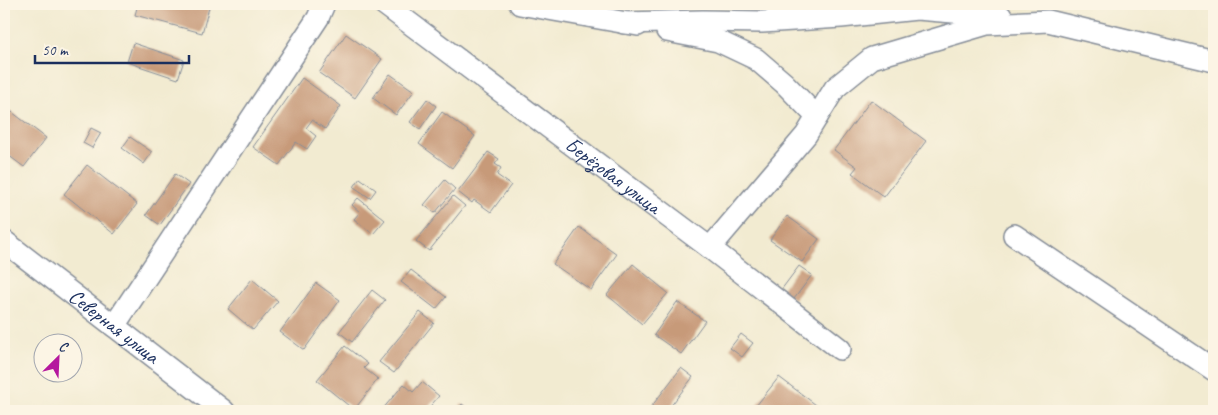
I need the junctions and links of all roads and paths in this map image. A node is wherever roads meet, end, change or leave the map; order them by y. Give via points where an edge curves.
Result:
1 (324, 4) edge
2 (384, 4) edge
3 (520, 4) edge
4 (1048, 21) junction
5 (624, 23) junction
6 (1214, 61) edge
7 (817, 117) junction
8 (1014, 235) dead end
9 (4, 241) edge
10 (710, 248) junction
11 (114, 326) junction
12 (840, 350) dead end
13 (1214, 370) edge
14 (224, 411) edge

1 - 11 street via 318,18
2 - 10 street, Берёзовая улица
3 - 5 street
4 - 5 street via 917,9 762,22
4 - 6 street
4 - 7 street via 987,24 872,58 836,88
5 - 7 street via 718,40 756,59
7 - 10 street via 806,135
8 - 13 street
9 - 11 street, Северная улица
10 - 12 street, Берёзовая улица
11 - 14 street, Северная улица

